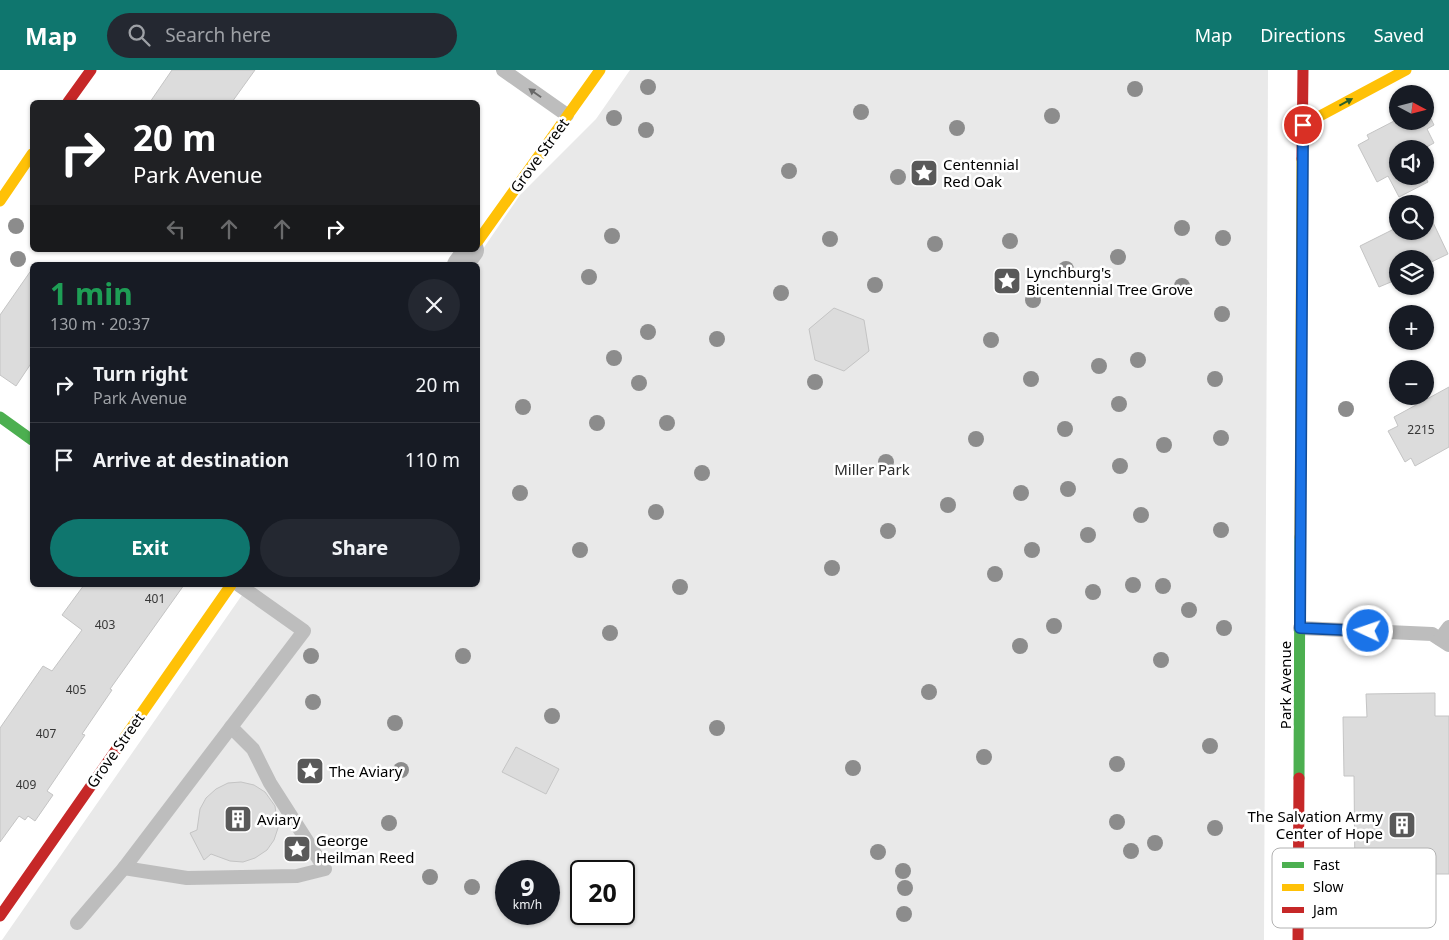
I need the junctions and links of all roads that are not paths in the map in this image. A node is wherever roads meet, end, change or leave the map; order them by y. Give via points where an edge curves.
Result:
1 (91, 70) edge
2 (503, 70) edge
3 (600, 70) edge
4 (1303, 70) edge
5 (1406, 70) edge
6 (69, 100) edge
7 (567, 115) junction
8 (1303, 125) junction
9 (30, 157) edge
10 (0, 201) edge
11 (480, 237) edge
12 (0, 417) edge
13 (30, 439) edge
14 (230, 587) edge
15 (241, 587) edge
16 (1449, 627) edge
17 (1300, 628) junction
18 (1445, 642) edge
19 (231, 727) junction
20 (1299, 848) edge
21 (124, 868) junction
22 (0, 916) edge
23 (77, 924) dead end

1 - 6 street
7 -> 2 lane
3 - 7 street, Grove Street
4 - 8 street, Park Avenue
8 -> 5 street
7 - 11 street, Grove Street
8 - 17 street, Park Avenue
9 - 10 street
12 - 13 street
14 - 22 street, Grove Street
15 - 19 lane via 304,631
16 - 18 lane
17 - 18 lane via 1432,634
17 - 20 street, Park Avenue
19 - 21 lane
19 - 21 lane via 253,749 270,783 325,869 296,876 187,878
21 - 23 lane

